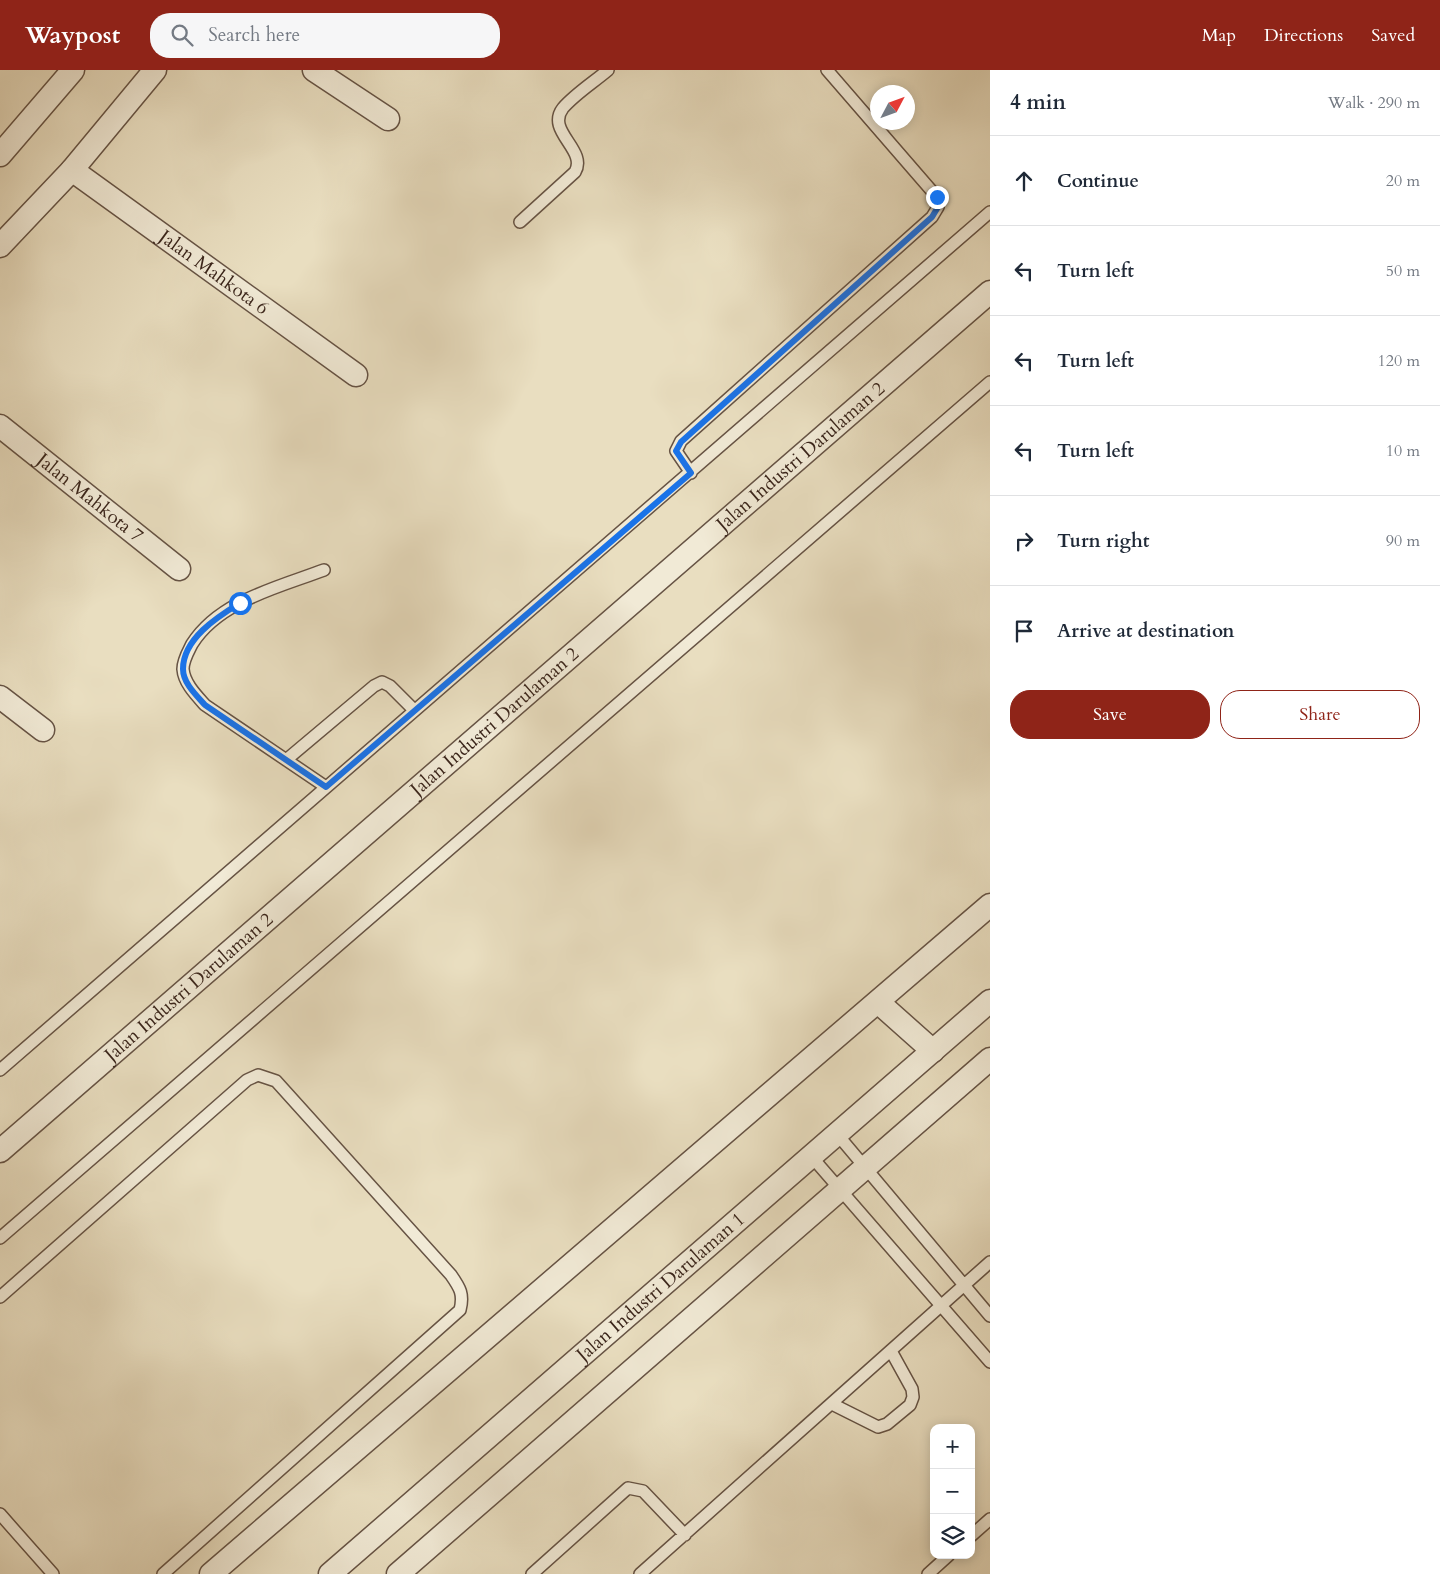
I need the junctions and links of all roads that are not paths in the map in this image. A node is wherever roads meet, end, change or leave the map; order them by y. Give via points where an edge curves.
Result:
1 (73, 70) edge
2 (155, 70) edge
3 (314, 70) edge
4 (608, 70) edge
5 (828, 70) edge
6 (388, 119) dead end
7 (0, 156) edge
8 (72, 170) junction
9 (990, 212) edge
10 (520, 222) dead end
11 (0, 246) edge
12 (990, 292) edge
13 (356, 375) dead end
14 (990, 382) edge
15 (0, 426) edge
16 (691, 473) junction
17 (179, 569) dead end
18 (324, 570) dead end
19 (0, 697) edge
20 (414, 710) junction
21 (44, 730) dead end
22 (286, 760) junction
23 (326, 787) junction
24 (990, 904) edge
25 (878, 1002) junction
26 (990, 1002) edge
27 (933, 1051) junction
28 (990, 1059) edge
29 (0, 1070) edge
30 (837, 1134) junction
31 (0, 1151) edge
32 (811, 1156) junction
33 (865, 1168) junction
34 (840, 1190) junction
35 (0, 1238) edge
36 (989, 1264) edge
37 (964, 1285) junction
38 (0, 1297) edge
39 (940, 1307) junction
40 (990, 1316) edge
41 (891, 1351) junction
42 (990, 1362) edge
43 (832, 1404) junction
44 (0, 1514) edge
45 (990, 1519) edge
46 (975, 1532) edge
47 (685, 1535) junction
48 (945, 1559) edge
49 (53, 1574) edge
50 (163, 1574) edge
51 (211, 1574) edge
52 (330, 1574) edge
53 (398, 1574) edge
54 (532, 1574) edge
55 (640, 1574) edge
56 (928, 1574) edge

1 - 7 street
2 - 8 street
3 - 6 street
4 - 10 lane via 563,109 559,118 559,127 578,159 575,172
5 - 16 lane via 937,197 938,207 932,217 681,442 676,451
8 - 11 street
8 - 13 street, Jalan Mahkota 6
9 - 16 lane
12 - 31 street, Jalan Industri Darulaman 2
14 - 35 lane
15 - 17 street, Jalan Mahkota 7
16 - 20 lane
18 - 22 lane via 240,603 218,617 198,636 185,656 183,670 190,689 205,705
19 - 21 street
20 - 22 lane via 382,682
20 - 23 lane
22 - 23 lane
23 - 29 lane
24 - 25 street
25 - 27 street
25 - 51 street
26 - 27 street, Jalan Industri Darulaman 1
27 - 30 street, Jalan Industri Darulaman 1
28 - 33 street
30 - 32 street, Jalan Industri Darulaman 1
30 - 33 lane
32 - 34 lane
32 - 52 street, Jalan Industri Darulaman 1
33 - 34 street
33 - 37 lane
34 - 39 lane
34 - 53 street
36 - 37 lane
37 - 39 lane
37 - 40 lane
38 - 50 lane via 247,1080 258,1075 276,1081 461,1290 460,1310
39 - 41 lane
39 - 42 lane
41 - 43 lane
41 - 43 lane via 912,1389 910,1405 887,1424 878,1427
43 - 47 lane
44 - 49 lane
45 - 46 lane
47 - 54 lane via 643,1491 628,1488
47 - 55 lane
48 - 56 lane

